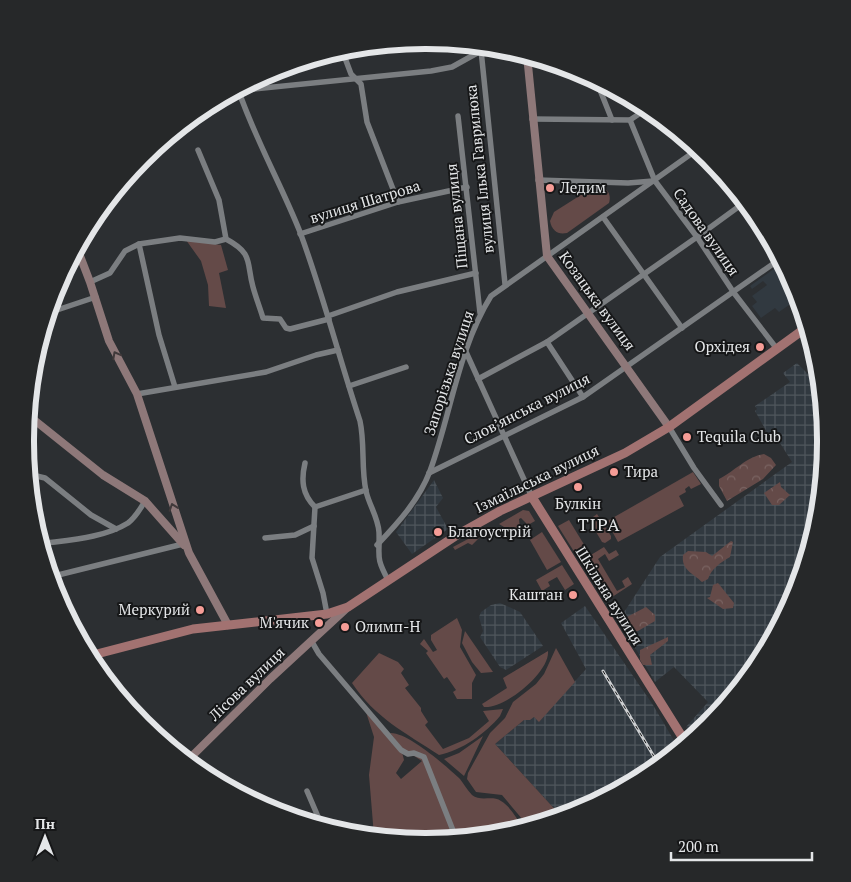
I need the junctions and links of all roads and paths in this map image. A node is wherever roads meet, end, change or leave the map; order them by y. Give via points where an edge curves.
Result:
1 (476, 53) edge
2 (481, 54) edge
3 (345, 58) edge
4 (528, 63) edge
5 (356, 80) junction
6 (254, 89) edge
7 (604, 93) edge
8 (241, 96) edge
9 (640, 113) edge
10 (458, 116) dead end
11 (532, 119) junction
12 (612, 120) junction
13 (630, 120) junction
14 (198, 150) dead end
15 (692, 153) edge
16 (538, 180) junction
17 (655, 181) junction
18 (467, 187) junction
19 (398, 202) junction
20 (738, 206) edge
21 (603, 217) junction
22 (300, 234) junction
23 (697, 237) junction
24 (226, 239) junction
25 (139, 244) junction
26 (546, 256) junction
27 (80, 257) edge
28 (774, 263) edge
29 (476, 273) junction
30 (644, 273) junction
31 (90, 282) junction
32 (505, 284) junction
33 (734, 293) junction
34 (478, 294) junction
35 (491, 296) junction
36 (96, 297) junction
37 (57, 310) edge
38 (480, 313) junction
39 (587, 313) junction
40 (329, 318) junction
41 (682, 328) junction
42 (801, 331) edge
43 (547, 342) junction
44 (777, 349) junction
45 (338, 350) junction
46 (466, 352) junction
47 (627, 366) junction
48 (406, 367) dead end
49 (478, 378) junction
50 (175, 386) junction
51 (349, 386) junction
52 (137, 394) junction
53 (584, 397) junction
54 (35, 420) edge
55 (669, 427) junction
56 (504, 435) junction
57 (304, 463) dead end
58 (430, 473) junction
59 (36, 476) edge
60 (366, 490) junction
61 (532, 497) junction
62 (145, 501) junction
63 (721, 505) dead end
64 (315, 507) junction
65 (314, 526) junction
66 (116, 529) junction
67 (265, 538) dead end
68 (47, 543) edge
69 (183, 544) junction
70 (377, 545) junction
71 (189, 553) junction
72 (58, 574) edge
73 (388, 580) junction
74 (348, 607) junction
75 (327, 614) junction
76 (228, 625) junction
77 (312, 642) junction
78 (97, 654) edge
79 (682, 737) edge
80 (192, 756) edge
81 (307, 791) dead end
82 (318, 817) edge
83 (453, 832) edge

1 - 5 street via 452,67
2 - 32 street, вулиця Ілька Гаврилюка
3 - 5 street
4 - 11 street, Козацька вулиця
5 - 6 street
5 - 19 street via 361,84 367,122
7 - 12 street
8 - 22 street
9 - 13 street
10 - 18 street, Піщана вулиця
11 - 12 street
11 - 16 street, Козацька вулиця
12 - 13 street
13 - 17 street, Садова вулиця
14 - 24 street via 220,200
15 - 17 street, Запорізька вулиця via 660,174
16 - 17 street
16 - 26 street, Козацька вулиця
17 - 21 street, Запорізька вулиця
17 - 23 street, Садова вулиця
18 - 19 street, вулиця Шатрова
18 - 29 street, Піщана вулиця
19 - 22 street, вулиця Шатрова
20 - 23 street
21 - 26 street, Запорізька вулиця
21 - 30 street
22 - 40 street
23 - 30 street
23 - 33 street, Садова вулиця
24 - 25 street via 216,242 180,238
24 - 40 street via 249,258 252,286 263,318 280,319 290,330
25 - 31 street via 125,251 110,273
25 - 50 street via 159,336
26 - 32 street, Запорізька вулиця
26 - 39 street, Козацька вулиця
27 - 31 street
28 - 33 street, Словʼянська вулиця
29 - 34 street, Піщана вулиця
29 - 40 street via 388,295
30 - 39 street
30 - 41 street
31 - 36 street
32 - 35 street, Запорізька вулиця
33 - 41 street, Словʼянська вулиця
33 - 44 street, Садова вулиця
34 - 35 street via 484,298
34 - 38 street, Піщана вулиця
35 - 38 street, Запорізька вулиця
36 - 37 street
52 -> 36 street via 109,341
38 - 46 street, Запорізька вулиця
39 - 43 street
39 - 47 street, Козацька вулиця
40 - 45 street
41 - 47 street, Словʼянська вулиця
42 - 44 main road, Ізмаїльська вулиця
43 - 49 street
43 - 53 street
44 - 55 main road, Ізмаїльська вулиця
45 - 50 street via 266,372
45 - 51 street
46 - 49 street, Шкільна вулиця
46 - 58 street, Запорізька вулиця
47 - 53 street, Словʼянська вулиця
47 - 55 street, Козацька вулиця
48 - 51 street
49 - 56 street, Шкільна вулиця
50 - 52 street
51 - 60 street via 364,437
71 -> 52 street
53 - 56 street, Словʼянська вулиця
54 - 62 street via 103,475
55 - 61 main road, Ізмаїльська вулиця via 625,453
55 - 63 street, Козацька вулиця
56 - 58 street, Словʼянська вулиця
56 - 61 street, Шкільна вулиця
57 - 64 street via 304,491
58 - 70 street, Запорізька вулиця via 413,503
59 - 66 street via 44,478 91,515
60 - 64 street
60 - 70 street via 377,522
61 - 73 main road, Ізмаїльська вулиця via 457,534
61 - 79 main road, Шкільна вулиця
62 - 66 street via 136,515
62 - 69 street
64 - 65 street
65 - 67 street via 295,535
65 - 75 street via 312,558 324,593
66 - 68 street
69 - 71 street
69 - 72 street
70 - 73 street via 380,564
71 - 76 street
73 - 74 main road, Ізмаїльська вулиця
74 - 75 main road, Ізмаїльська вулиця
74 - 77 street, Лісова вулиця
75 - 76 main road, Ізмаїльська вулиця
76 - 78 main road, Ізмаїльська вулиця via 193,629
77 - 80 street, Лісова вулиця
77 - 83 street via 401,750 424,758
81 - 82 street

